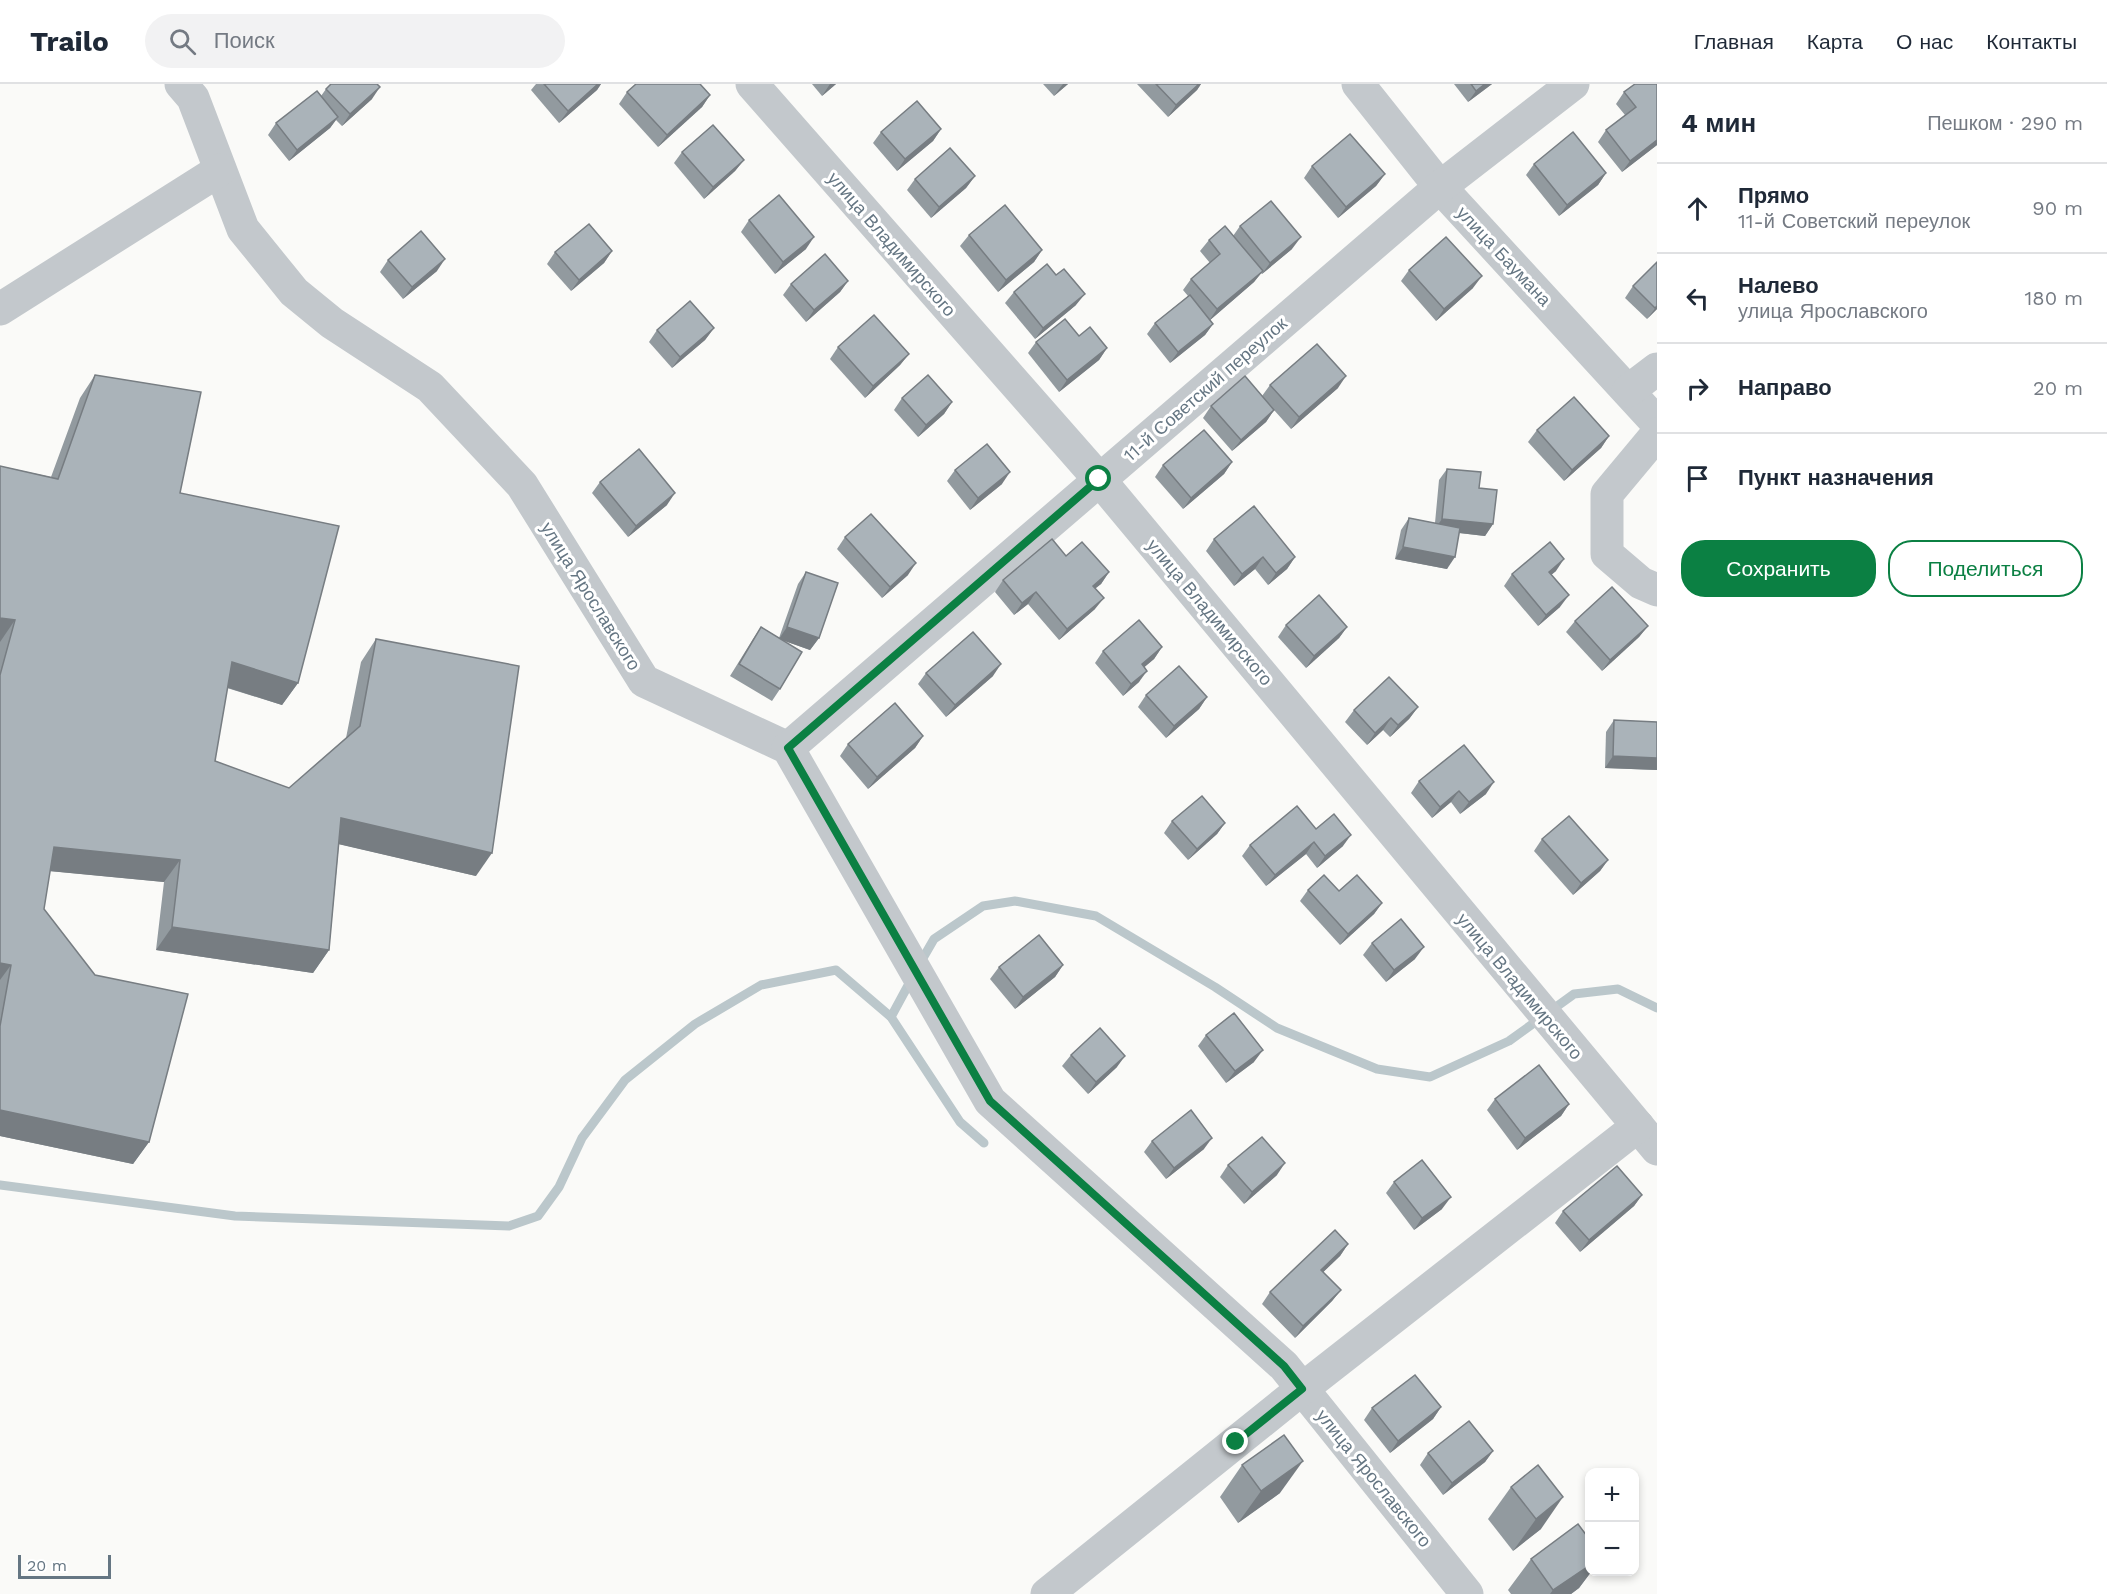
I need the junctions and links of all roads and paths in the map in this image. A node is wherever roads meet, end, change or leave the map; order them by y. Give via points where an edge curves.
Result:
1 (752, 84) edge
2 (1358, 84) edge
3 (1573, 84) edge
4 (195, 89) edge
5 (220, 170) junction
6 (1440, 187) junction
7 (0, 309) edge
8 (1657, 369) edge
9 (1628, 391) junction
10 (1657, 423) edge
11 (1657, 434) edge
12 (1099, 479) junction
13 (1657, 590) edge
14 (788, 748) junction
15 (1647, 1138) edge
16 (1302, 1389) junction
17 (1047, 1594) edge
18 (1467, 1594) edge

1 - 12 street, улица Владимирского
2 - 6 street, улица Баумана
3 - 6 street, 11-й Советский переулок
4 - 5 street, улица Ярославского
5 - 7 street
5 - 14 street, улица Ярославского via 243,229 294,292 332,323 430,387 522,485 644,681
6 - 9 street, улица Баумана
6 - 12 street, 11-й Советский переулок
8 - 9 street
9 - 10 street, улица Баумана
11 - 13 street via 1607,494 1607,554 1641,583
12 - 14 street, 11-й Советский переулок
12 - 15 street, улица Владимирского
14 - 16 street, улица Ярославского via 990,1101 1284,1366
15 - 16 street
16 - 17 street
16 - 18 street, улица Ярославского

